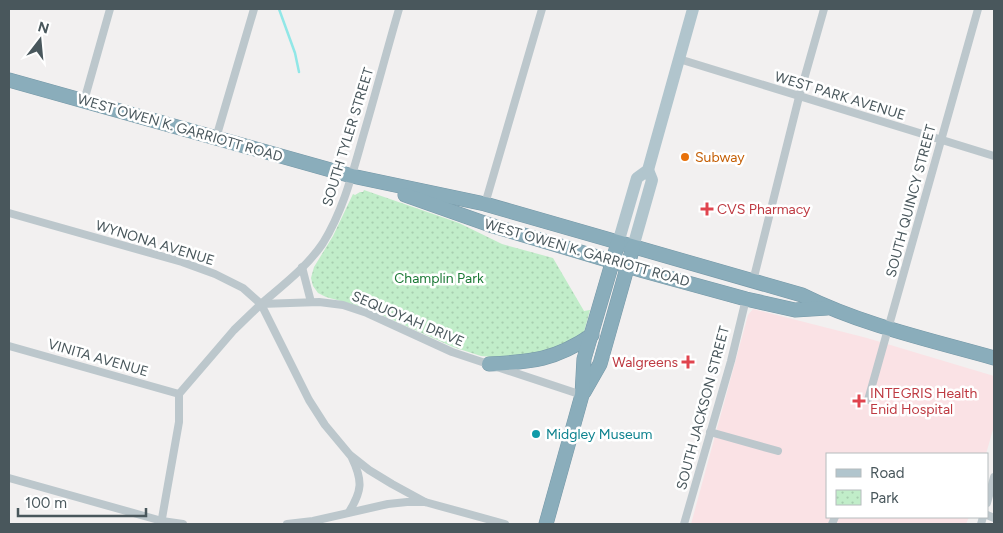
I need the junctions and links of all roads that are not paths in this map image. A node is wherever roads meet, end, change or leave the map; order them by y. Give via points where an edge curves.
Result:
1 (110, 9) edge
2 (254, 9) edge
3 (399, 9) edge
4 (542, 9) edge
5 (693, 9) edge
6 (824, 9) edge
7 (978, 9) edge
8 (679, 60) junction
9 (9, 80) edge
10 (799, 97) junction
11 (84, 101) junction
12 (216, 138) junction
13 (940, 139) junction
14 (994, 156) edge
15 (648, 170) junction
16 (352, 176) junction
17 (485, 204) junction
18 (9, 214) edge
19 (618, 243) junction
20 (633, 247) junction
21 (612, 262) junction
22 (627, 266) junction
23 (302, 267) junction
24 (754, 281) junction
25 (746, 299) junction
26 (311, 302) junction
27 (261, 304) junction
28 (828, 308) junction
29 (889, 328) junction
30 (592, 335) junction
31 (9, 346) edge
32 (994, 358) edge
33 (489, 364) junction
34 (180, 394) junction
35 (582, 395) junction
36 (868, 400) dead end
37 (710, 432) junction
38 (778, 451) dead end
39 (350, 455) junction
40 (994, 477) edge
41 (9, 478) edge
42 (988, 499) edge
43 (425, 502) junction
44 (349, 512) junction
45 (161, 522) edge
46 (183, 524) edge
47 (287, 524) edge
48 (505, 524) edge
49 (546, 524) edge
50 (684, 524) edge

1 - 11 street
2 - 12 street
3 - 16 street, SOUTH TYLER STREET
4 - 17 street
5 - 8 main road
6 - 10 street
7 - 13 street, SOUTH QUINCY STREET
8 - 10 street, WEST PARK AVENUE
8 - 15 main road
9 - 11 highway, WEST OWEN K. GARRIOTT ROAD
10 - 13 street, WEST PARK AVENUE
10 - 24 street
11 - 12 highway, WEST OWEN K. GARRIOTT ROAD
12 - 16 highway, WEST OWEN K. GARRIOTT ROAD
13 - 14 street, WEST PARK AVENUE
13 - 29 street, SOUTH QUINCY STREET
15 - 19 main road via 637,178
15 - 20 main road via 652,180
16 - 17 highway, WEST OWEN K. GARRIOTT ROAD
16 - 21 highway, WEST OWEN K. GARRIOTT ROAD via 490,225
16 - 23 street, SOUTH TYLER STREET via 337,218
17 - 19 highway, WEST OWEN K. GARRIOTT ROAD
18 - 27 street, WYNONA AVENUE via 182,262 243,288
19 - 20 highway, WEST OWEN K. GARRIOTT ROAD
19 - 21 highway
20 - 22 highway
20 - 24 highway, WEST OWEN K. GARRIOTT ROAD
21 - 22 highway, WEST OWEN K. GARRIOTT ROAD
21 - 30 highway
22 - 25 highway, WEST OWEN K. GARRIOTT ROAD
22 - 35 highway via 600,364
23 - 26 street
23 - 27 street, SOUTH TYLER STREET
24 - 28 highway, WEST OWEN K. GARRIOTT ROAD via 802,295
25 - 28 highway, WEST OWEN K. GARRIOTT ROAD via 795,310
25 - 37 street, SOUTH JACKSON STREET
26 - 27 street, SEQUOYAH DRIVE
26 - 33 street, SEQUOYAH DRIVE via 359,310 452,352
27 - 34 street via 234,330
27 - 39 street, WYNONA AVENUE via 309,400 325,426
28 - 29 highway, WEST OWEN K. GARRIOTT ROAD
29 - 32 highway, WEST OWEN K. GARRIOTT ROAD
29 - 36 street, SOUTH QUINCY STREET
30 - 33 highway via 553,356 529,362
30 - 35 highway via 584,359
31 - 34 street, VINITA AVENUE
33 - 35 street, SEQUOYAH DRIVE
34 - 45 street via 179,422
35 - 49 highway
37 - 38 street
37 - 50 street, SOUTH JACKSON STREET
39 - 43 street, WYNONA AVENUE
39 - 44 street, WYNONA AVENUE via 360,480 360,492
40 - 42 street
41 - 45 street
43 - 44 street via 388,504
43 - 48 street
44 - 47 street
45 - 46 street

